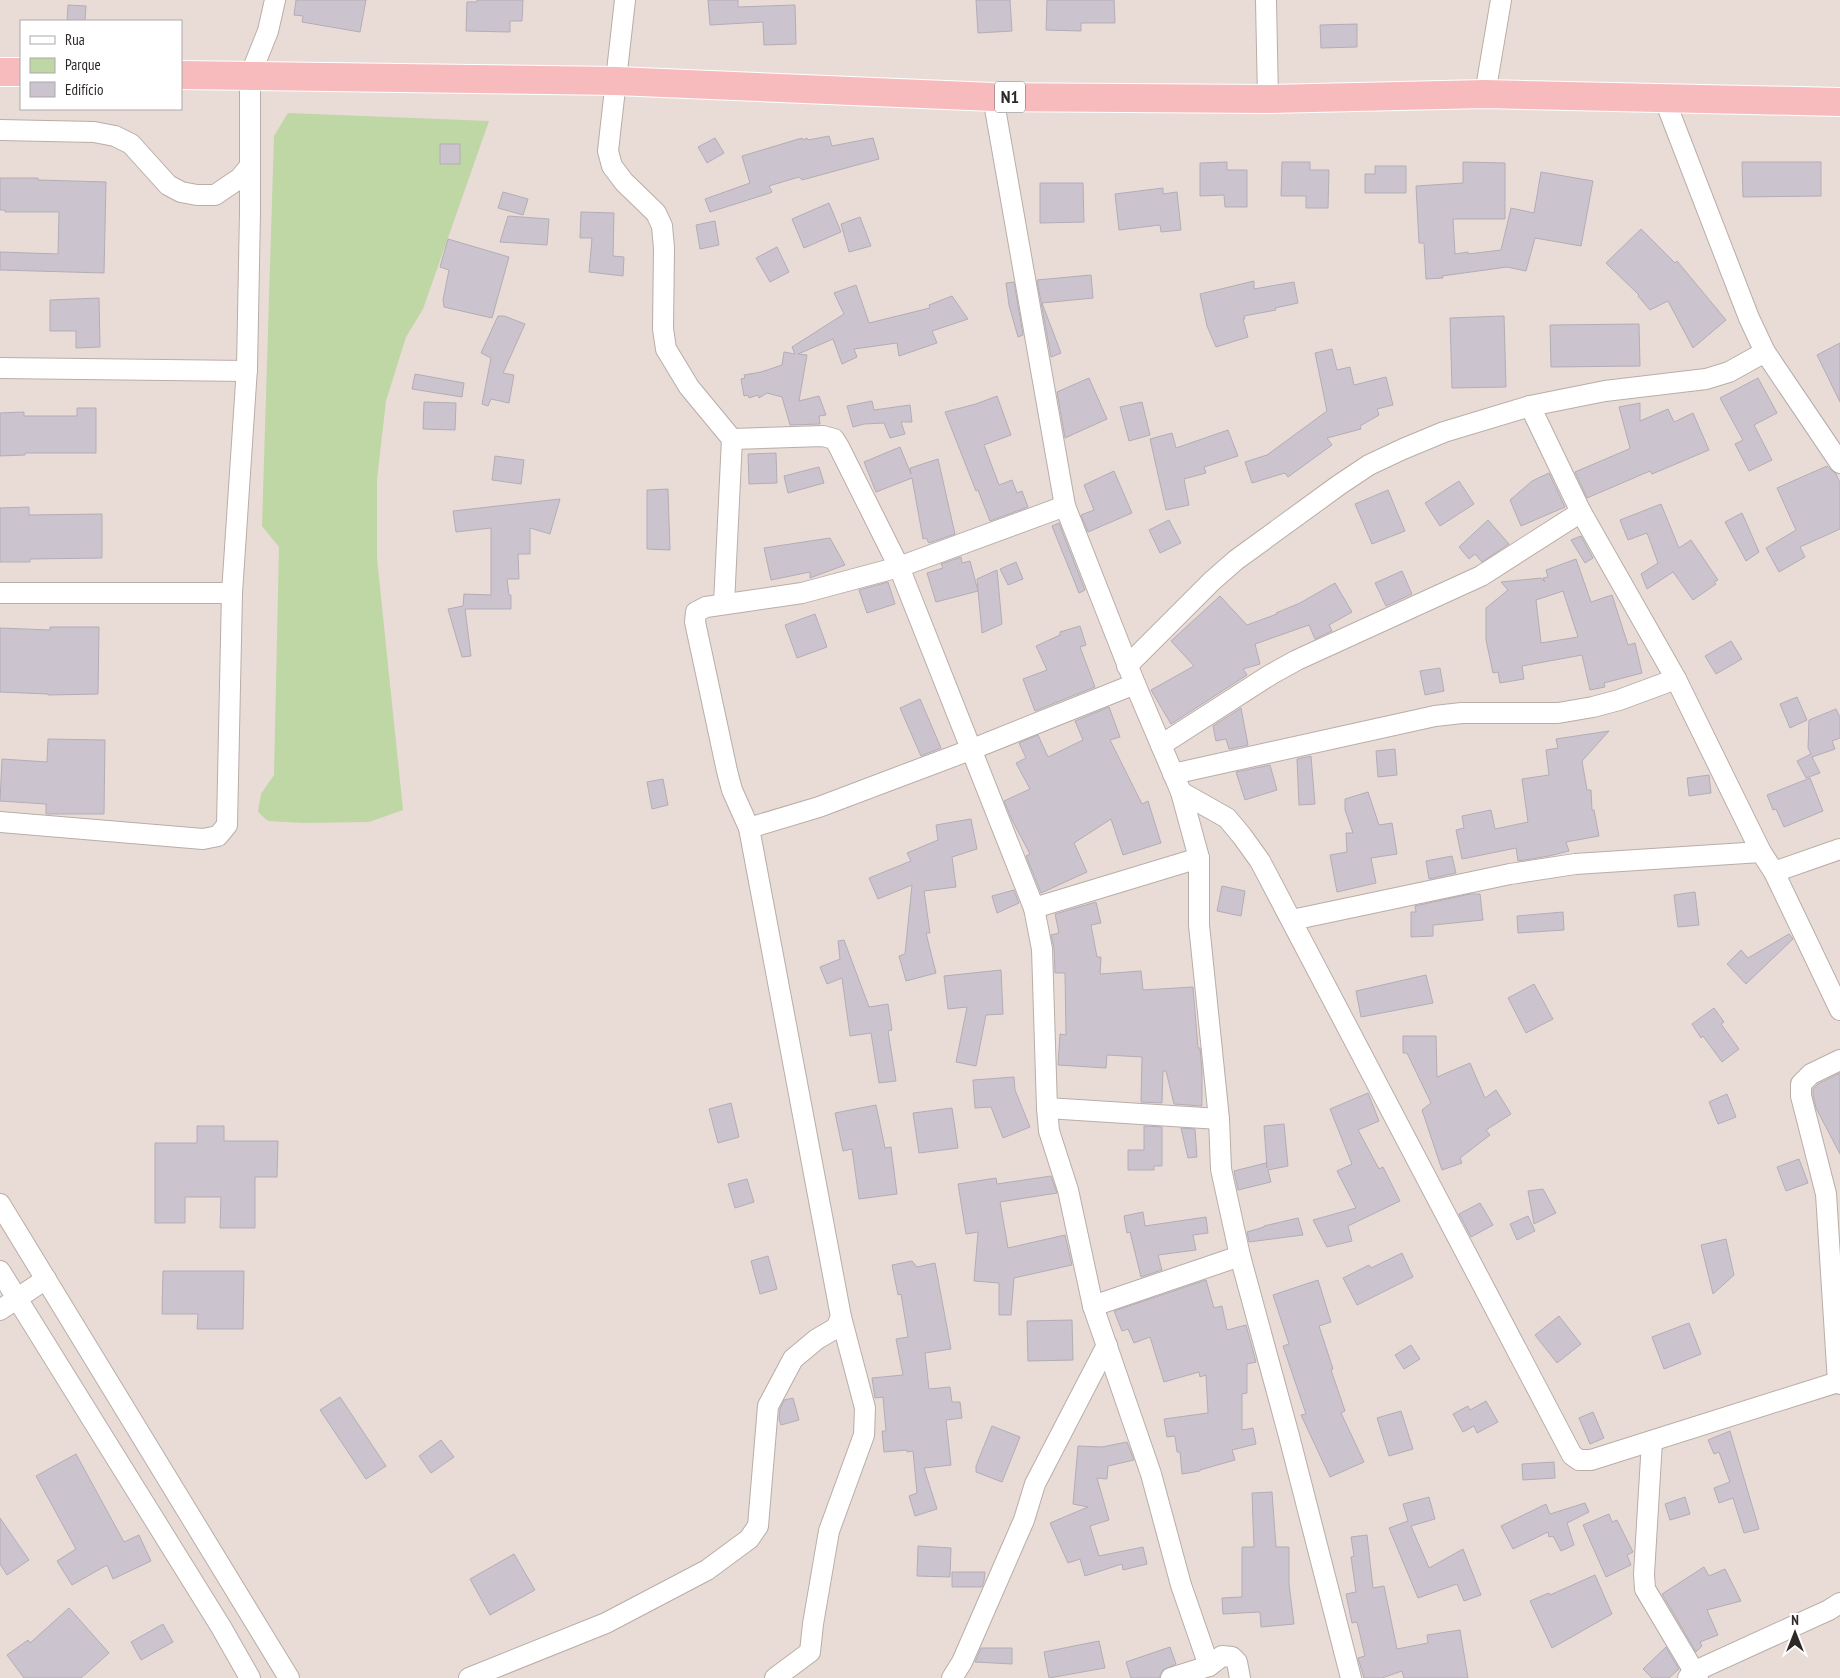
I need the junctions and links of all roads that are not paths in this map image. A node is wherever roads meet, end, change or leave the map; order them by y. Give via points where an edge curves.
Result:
1 (275, 0) edge
2 (625, 0) edge
3 (1266, 0) edge
4 (1501, 0) edge
5 (0, 72) edge
6 (20, 72) edge
7 (182, 75) edge
8 (250, 76) junction
9 (616, 81) junction
10 (1485, 94) junction
11 (993, 97) junction
12 (1664, 98) junction
13 (1268, 99) junction
14 (1840, 102) edge
15 (0, 130) edge
16 (250, 166) junction
17 (1765, 352) junction
18 (0, 368) edge
19 (247, 371) junction
20 (1530, 406) junction
21 (732, 439) junction
22 (1840, 463) edge
23 (1065, 506) junction
24 (1581, 512) junction
25 (899, 567) junction
26 (0, 593) edge
27 (232, 593) junction
28 (724, 604) junction
29 (1131, 675) junction
30 (1676, 679) junction
31 (1161, 745) junction
32 (970, 750) junction
33 (1177, 783) junction
34 (0, 822) edge
35 (749, 828) junction
36 (1840, 849) edge
37 (1761, 852) junction
38 (1199, 858) junction
39 (1774, 872) junction
40 (1034, 908) junction
41 (1292, 920) junction
42 (1840, 1010) edge
43 (1840, 1060) edge
44 (1046, 1108) junction
45 (1219, 1118) junction
46 (0, 1204) edge
47 (1240, 1256) junction
48 (0, 1272) edge
49 (46, 1279) junction
50 (17, 1299) junction
51 (1094, 1306) junction
52 (0, 1310) edge
53 (841, 1317) junction
54 (1107, 1344) junction
55 (1839, 1383) edge
56 (1652, 1441) junction
57 (1840, 1603) edge
58 (249, 1612) junction
59 (221, 1627) junction
60 (1209, 1666) junction
61 (1693, 1676) edge
62 (250, 1678) edge
63 (289, 1678) edge
64 (469, 1678) edge
65 (776, 1678) edge
66 (952, 1678) edge
67 (1171, 1678) edge
68 (1240, 1678) edge
69 (1351, 1678) edge

1 - 8 street via 268,30
2 - 9 street
3 - 13 street
4 - 10 street
5 - 6 highway
7 - 8 highway, N1
8 - 9 highway, N1
8 - 16 street
9 - 11 highway, N1
9 - 21 street via 608,151 612,166 656,213 662,226 666,349 688,387
10 - 12 highway, N1
10 - 13 highway, N1
11 - 13 highway, N1
11 - 23 street
12 - 14 highway, N1
12 - 17 street
15 - 16 street via 94,132 115,136 130,144 168,185 181,192 215,194 240,178
16 - 19 street
17 - 20 street via 1729,372 1706,378 1605,391
17 - 22 street
18 - 19 street
19 - 27 street
20 - 24 street
20 - 29 street via 1444,432 1369,465 1339,485 1212,581
21 - 25 street via 823,436 834,439
21 - 28 street
23 - 25 street
23 - 29 street
24 - 30 street
24 - 31 street via 1481,576 1297,660
25 - 28 street via 802,593
25 - 32 street
26 - 27 street
27 - 34 street via 227,825 218,836 203,839
28 - 35 street via 696,612 695,622 727,771
29 - 31 street
29 - 32 street
30 - 33 street via 1619,700 1558,713 1435,716
30 - 37 street
31 - 33 street
32 - 35 street via 819,807
32 - 40 street
33 - 38 street
33 - 41 street via 1227,818 1260,861
35 - 53 street
36 - 39 street
37 - 39 street
37 - 41 street via 1567,865
38 - 40 street
38 - 45 street via 1199,925
39 - 42 street
40 - 44 street via 1042,949
41 - 56 street via 1572,1455 1579,1460 1591,1460
43 - 55 street via 1811,1074 1801,1084 1801,1096 1826,1194
44 - 45 street
44 - 51 street via 1049,1131 1068,1190
45 - 47 street via 1221,1169
46 - 49 street
47 - 51 street
47 - 69 street via 1290,1436
48 - 50 street
49 - 50 street
49 - 58 street
50 - 52 street
50 - 59 street
51 - 54 street
53 - 64 street via 836,1328 794,1359 768,1406 758,1526 749,1539 707,1570 606,1623
53 - 65 street via 865,1408 864,1435 829,1531 810,1652
54 - 60 street via 1151,1474 1181,1585
54 - 66 street via 1034,1484 1024,1520
55 - 56 street
56 - 61 street via 1645,1588
57 - 61 street
58 - 59 street
58 - 63 street
59 - 62 street
60 - 67 street
60 - 68 street via 1222,1656 1232,1657 1237,1662

